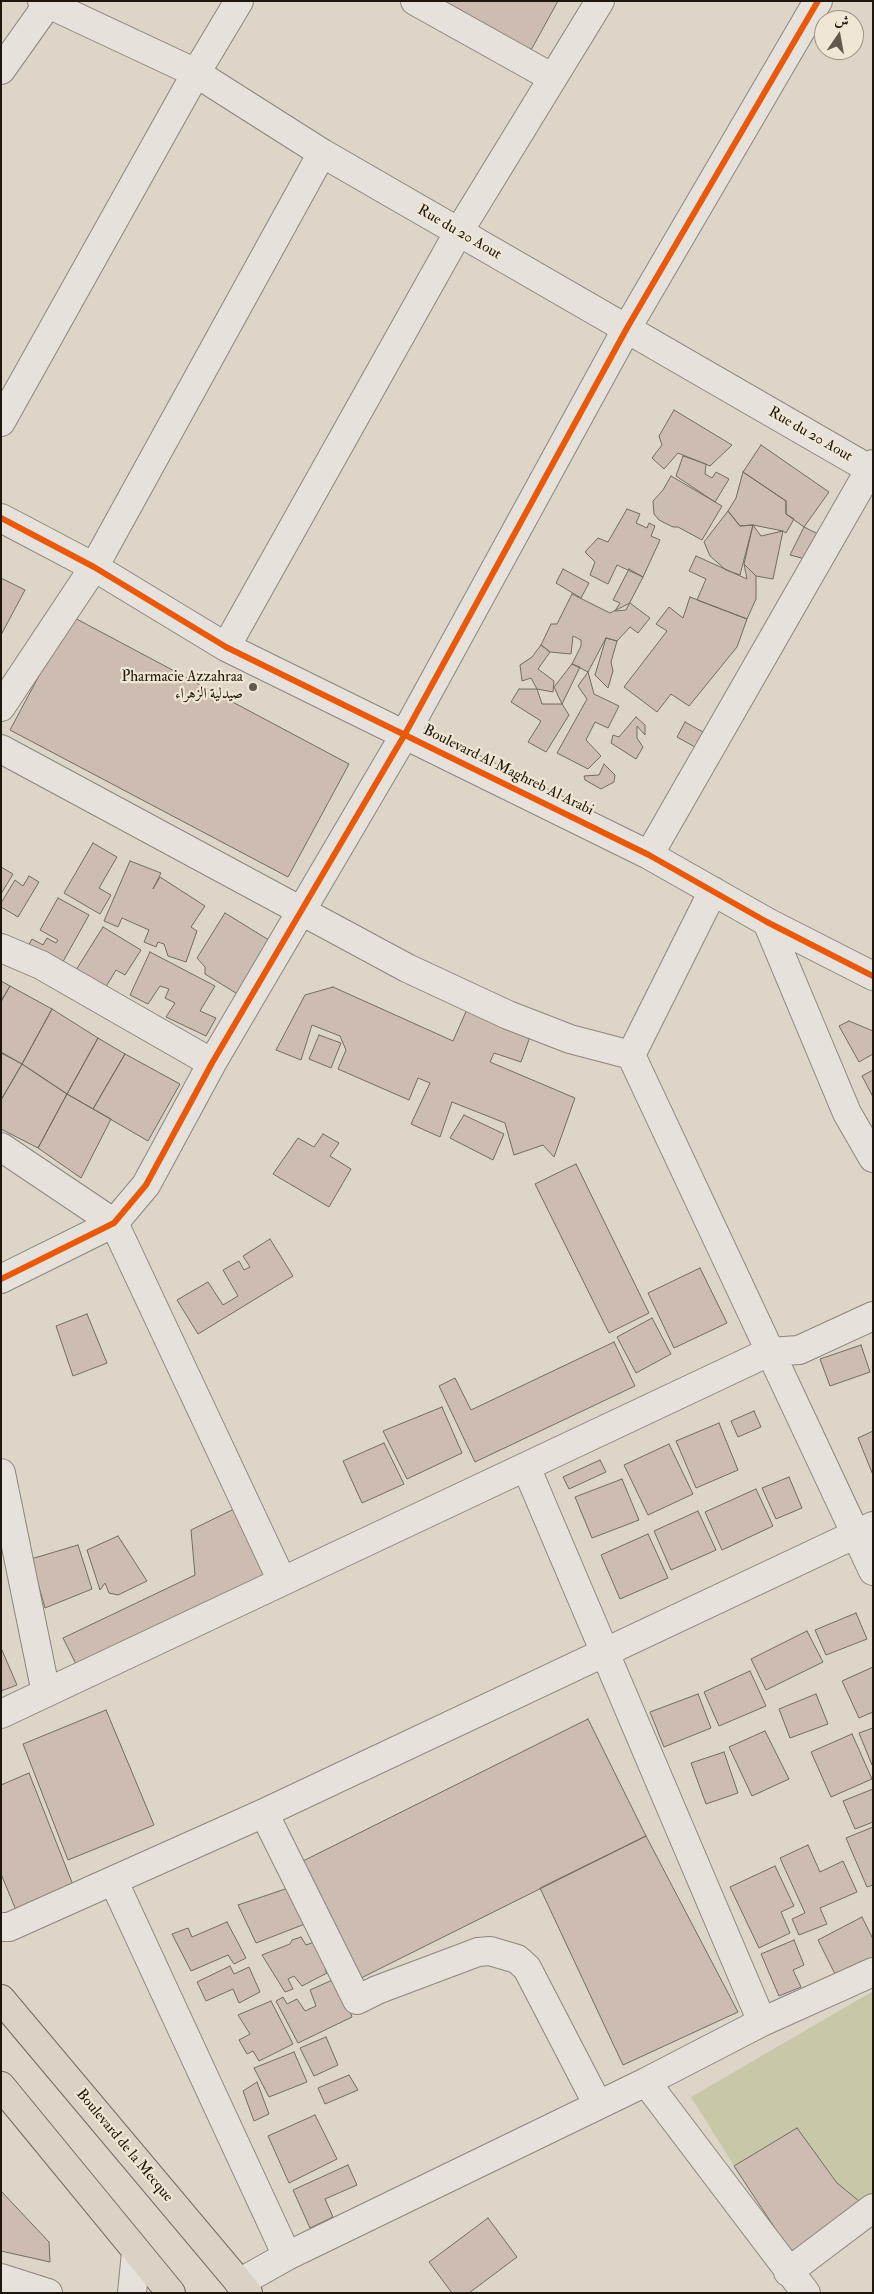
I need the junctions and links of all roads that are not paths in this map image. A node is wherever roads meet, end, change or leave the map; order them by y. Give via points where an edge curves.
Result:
1 (239, 1) edge
2 (600, 1) edge
3 (818, 1) edge
4 (47, 2) edge
5 (422, 3) edge
6 (1, 70) edge
7 (196, 73) junction
8 (553, 78) junction
9 (322, 153) junction
10 (458, 233) junction
11 (627, 328) junction
12 (1, 422) edge
13 (872, 469) edge
14 (1, 518) edge
15 (94, 568) junction
16 (226, 647) junction
17 (1, 708) edge
18 (406, 734) junction
19 (1, 749) edge
20 (649, 855) junction
21 (713, 891) junction
22 (301, 912) junction
23 (767, 922) junction
24 (1, 948) edge
25 (872, 974) edge
26 (631, 1054) junction
27 (212, 1063) junction
28 (1, 1147) edge
29 (873, 1158) edge
30 (114, 1223) junction
31 (1, 1279) edge
32 (873, 1316) edge
33 (769, 1352) junction
34 (526, 1467) junction
35 (1, 1473) edge
36 (864, 1530) edge
37 (873, 1571) edge
38 (282, 1582) junction
39 (604, 1652) junction
40 (46, 1692) junction
41 (1, 1714) edge
42 (264, 1813) junction
43 (114, 1882) junction
44 (4, 1932) edge
45 (873, 1972) edge
46 (1, 1999) edge
47 (762, 2022) junction
48 (646, 2082) junction
49 (1, 2086) edge
50 (598, 2105) junction
51 (873, 2208) edge
52 (136, 2252) junction
53 (287, 2256) junction
54 (788, 2272) junction
55 (1, 2278) edge
56 (243, 2288) edge
57 (48, 2293) edge
58 (132, 2293) edge
59 (171, 2293) edge
60 (806, 2293) edge

1 - 7 street
2 - 8 street
3 - 11 street
4 - 6 street
4 - 7 street, Rue du 20 Aout
5 - 8 street
7 - 9 street, Rue du 20 Aout
7 - 12 street
8 - 10 street
9 - 10 street, Rue du 20 Aout
9 - 15 street
10 - 11 street, Rue du 20 Aout
10 - 16 street
11 - 13 street, Rue du 20 Aout
11 - 18 street
13 - 20 street
14 - 15 street, Boulevard Al Maghreb Al Arabi
15 - 16 street, Boulevard Al Maghreb Al Arabi
15 - 17 street
16 - 18 street, Boulevard Al Maghreb Al Arabi
18 - 20 street, Boulevard Al Maghreb Al Arabi
18 - 22 street
19 - 22 street
20 - 21 street, Boulevard Al Maghreb Al Arabi
21 - 23 street, Boulevard Al Maghreb Al Arabi
21 - 26 street
22 - 26 street via 407,968 508,1015 570,1039
22 - 27 street
23 - 25 street, Boulevard Al Maghreb Al Arabi
23 - 29 street via 848,1112
24 - 27 street via 41,966
26 - 33 street
27 - 30 street via 146,1185
28 - 30 street
30 - 31 street
30 - 38 street
32 - 33 street via 799,1350
33 - 34 street
33 - 36 street
34 - 38 street
34 - 39 street
35 - 40 street
36 - 37 street
36 - 39 street
38 - 40 street
39 - 42 street
39 - 47 street
40 - 41 street
42 - 43 street
42 - 50 street via 357,2000 478,1952 490,1951 517,1959 527,1968
43 - 44 street
43 - 53 street
45 - 47 street
46 - 56 main road, Boulevard de la Mecque
47 - 48 street
48 - 50 street
48 - 54 street
49 - 52 main road
50 - 53 street
51 - 54 street
52 - 58 street
52 - 59 main road
53 - 56 street
54 - 60 street
55 - 57 street

